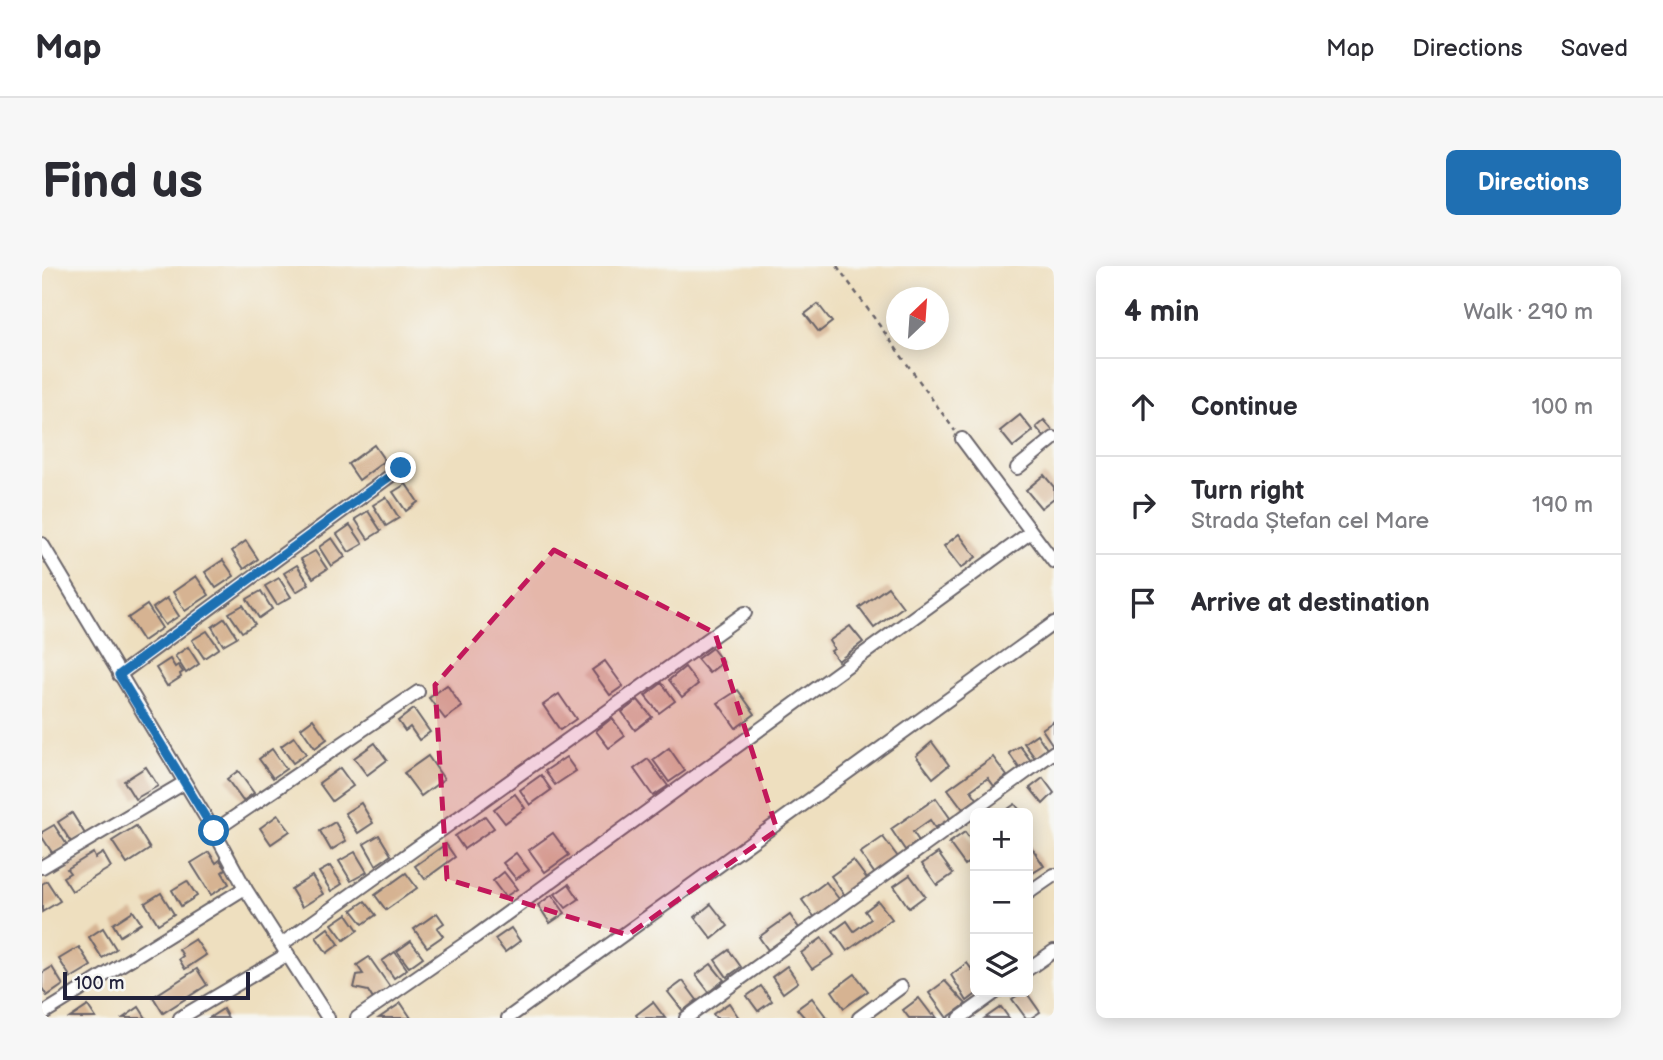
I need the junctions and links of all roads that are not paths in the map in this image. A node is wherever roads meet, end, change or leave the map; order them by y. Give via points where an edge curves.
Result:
1 (1054, 438) edge
2 (962, 439) road end
3 (401, 468) dead end
4 (1017, 468) dead end
5 (1031, 532) junction
6 (42, 544) edge
7 (1054, 562) edge
8 (745, 613) dead end
9 (1054, 624) edge
10 (119, 675) junction
11 (418, 692) dead end
12 (1054, 752) edge
13 (184, 783) junction
14 (214, 831) junction
15 (42, 867) edge
16 (1054, 875) edge
17 (245, 888) junction
18 (1033, 890) edge
19 (285, 949) junction
20 (1054, 951) edge
21 (1033, 966) edge
22 (901, 987) dead end
23 (989, 997) edge
24 (42, 1014) edge
25 (180, 1018) edge
26 (328, 1018) edge
27 (358, 1018) edge
28 (508, 1018) edge
29 (686, 1018) edge
30 (859, 1018) edge
31 (960, 1018) edge

1 - 4 street
2 - 5 street
3 - 10 street
5 - 7 street
5 - 27 street
6 - 10 street
8 - 19 street
9 - 28 street
10 - 13 street
11 - 14 street
12 - 29 street
13 - 14 street
13 - 15 street
14 - 17 street
16 - 18 street
17 - 19 street
17 - 24 street
19 - 25 street
19 - 26 street
20 - 21 street
22 - 30 street
23 - 31 street

